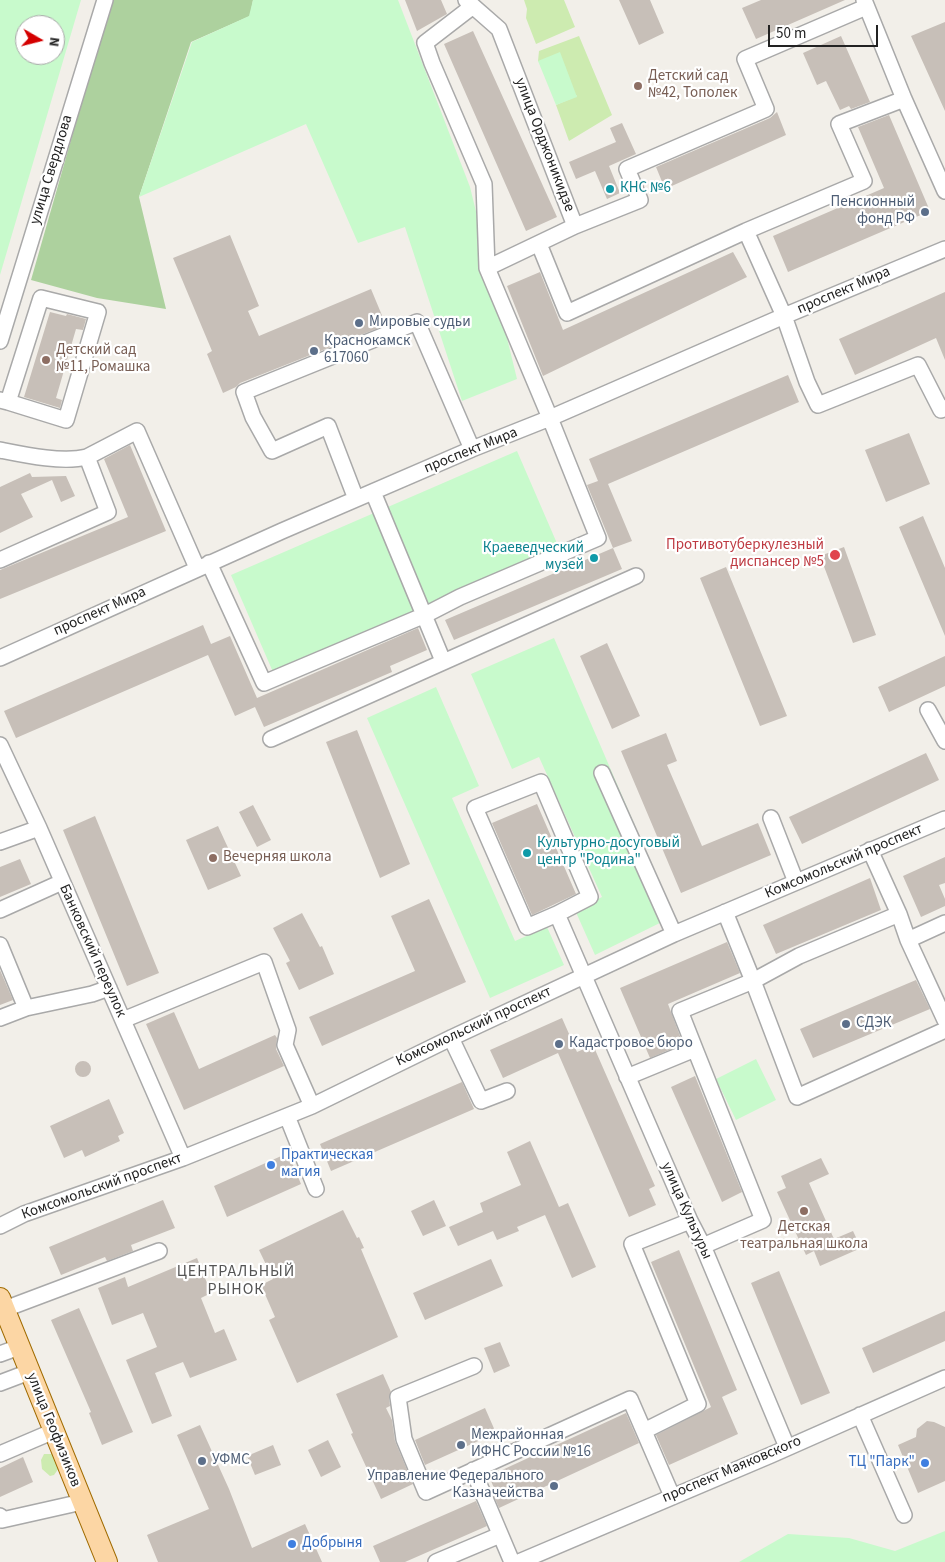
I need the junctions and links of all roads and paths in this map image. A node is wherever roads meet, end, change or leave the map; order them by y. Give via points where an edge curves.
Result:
1 (105, 0) edge
2 (469, 3) edge
3 (865, 4) edge
4 (904, 99) junction
5 (945, 191) edge
6 (575, 226) junction
7 (746, 231) junction
8 (539, 244) junction
9 (945, 249) edge
10 (487, 268) junction
11 (784, 316) junction
12 (0, 341) edge
13 (4, 401) edge
14 (945, 408) edge
15 (550, 418) junction
16 (0, 450) edge
17 (472, 450) junction
18 (87, 457) junction
19 (373, 492) junction
20 (356, 499) junction
21 (0, 560) edge
22 (203, 566) junction
23 (636, 576) dead end
24 (425, 615) junction
25 (0, 658) edge
26 (443, 662) junction
27 (928, 710) dead end
28 (944, 735) edge
29 (272, 739) dead end
30 (0, 744) edge
31 (602, 773) dead end
32 (771, 818) dead end
33 (945, 819) edge
34 (39, 828) junction
35 (0, 842) edge
36 (870, 850) junction
37 (62, 882) junction
38 (796, 882) junction
39 (0, 910) edge
40 (725, 912) junction
41 (557, 914) junction
42 (899, 914) junction
43 (945, 923) edge
44 (674, 934) junction
45 (908, 940) junction
46 (0, 945) edge
47 (584, 976) junction
48 (753, 981) junction
49 (109, 988) junction
50 (26, 1008) junction
51 (0, 1018) edge
52 (123, 1020) junction
53 (945, 1020) edge
54 (945, 1030) edge
55 (450, 1038) junction
56 (696, 1049) junction
57 (627, 1077) junction
58 (507, 1091) dead end
59 (312, 1106) junction
60 (287, 1116) junction
61 (183, 1158) junction
62 (316, 1188) dead end
63 (690, 1220) junction
64 (0, 1226) edge
65 (703, 1246) junction
66 (158, 1251) dead end
67 (2, 1304) edge
68 (19, 1347) junction
69 (0, 1354) edge
70 (474, 1366) dead end
71 (29, 1372) junction
72 (945, 1378) edge
73 (0, 1383) edge
74 (860, 1415) junction
75 (54, 1431) junction
76 (644, 1431) junction
77 (787, 1448) junction
78 (0, 1454) edge
79 (473, 1470) junction
80 (672, 1496) junction
81 (82, 1502) junction
82 (904, 1515) dead end
83 (0, 1516) edge
84 (500, 1535) junction
85 (107, 1562) edge
86 (436, 1562) edge
87 (512, 1562) edge
88 (518, 1562) edge

1 - 12 street, улица Свердлова
2 - 6 street, улица Орджоникидзе via 499,29
2 - 10 street via 425,43 484,184
3 - 4 street
3 - 6 street via 745,59 766,108 627,169 640,200
4 - 5 street
4 - 7 street via 839,124 864,181
6 - 8 street, улица Орджоникидзе
7 - 8 street via 568,313
7 - 11 street
8 - 10 street, улица Орджоникидзе
9 - 11 street, проспект Мира
10 - 15 street
11 - 14 street via 806,382 818,405 918,365 941,410
11 - 15 street, проспект Мира
13 - 13 street via 41,298 98,312 66,420
15 - 17 street, проспект Мира
15 - 24 street via 598,538
16 - 18 street via 33,457
17 - 19 street, проспект Мира
17 - 20 street via 417,322 244,392 253,417 272,451 328,426
18 - 21 street via 108,512
18 - 22 street via 137,431
19 - 20 street, проспект Мира
19 - 24 street
20 - 22 street, проспект Мира
22 - 24 street via 264,682
22 - 25 street, проспект Мира
23 - 26 street
24 - 26 street
26 - 29 street
27 - 28 street
30 - 34 street, Банковский переулок
31 - 44 street
32 - 38 street
33 - 36 street, Комсомольский проспект
34 - 35 street
34 - 37 street, Банковский переулок
36 - 38 street, Комсомольский проспект
36 - 42 street
37 - 39 street
37 - 49 street, Банковский переулок
38 - 40 street, Комсомольский проспект
40 - 44 street, Комсомольский проспект
40 - 48 street
41 - 41 street via 527,927 475,808 541,782 590,897
41 - 47 street, улица Культуры
42 - 45 street
42 - 48 street via 799,956
43 - 45 street
44 - 47 street, Комсомольский проспект
45 - 53 street
46 - 50 street
47 - 55 street, Комсомольский проспект
47 - 57 street, улица Культуры
48 - 54 street via 797,1097
48 - 56 street via 680,1011
49 - 50 street
49 - 52 street, Банковский переулок
50 - 51 street
52 - 59 street via 264,962 288,1030 285,1045
52 - 61 street, Банковский переулок
55 - 58 street via 481,1101
55 - 59 street, Комсомольский проспект
56 - 57 street
56 - 65 street via 763,1220
57 - 63 street, улица Культуры
59 - 60 street, Комсомольский проспект
60 - 61 street, Комсомольский проспект
60 - 62 street
61 - 64 street, Комсомольский проспект via 24,1214
63 - 65 street, улица Культуры
63 - 76 street via 632,1244 698,1404
65 - 77 street, улица Культуры
66 - 67 street
67 - 68 main road, улица Геофизиков
68 - 69 street
68 - 71 main road, улица Геофизиков
70 - 79 street via 398,1397 404,1439 426,1492
71 - 73 street
71 - 75 main road, улица Геофизиков
72 - 74 street, проспект Маяковского
74 - 77 street, проспект Маяковского
74 - 82 street
75 - 78 street
75 - 81 main road, улица Геофизиков
76 - 79 street via 630,1399
76 - 80 street
77 - 80 street, проспект Маяковского
79 - 84 street
80 - 88 street, проспект Маяковского
81 - 83 street via 2,1520
81 - 85 main road, улица Геофизиков
84 - 86 street
84 - 87 street

